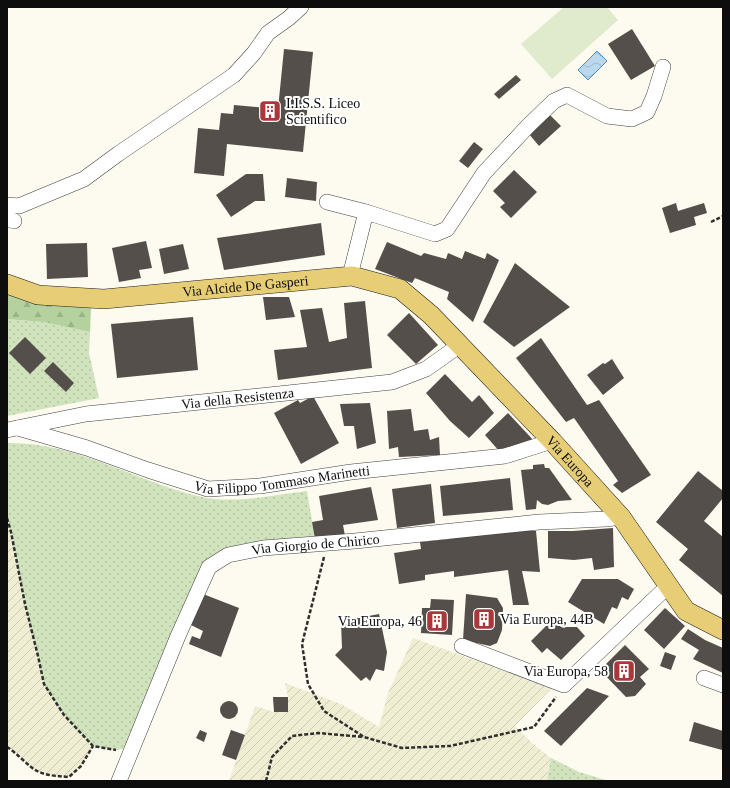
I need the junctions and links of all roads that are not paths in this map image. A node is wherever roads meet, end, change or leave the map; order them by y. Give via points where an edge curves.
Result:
1 (301, 7) edge
2 (663, 67) dead end
3 (327, 202) dead end
4 (7, 205) edge
5 (366, 212) junction
6 (7, 218) edge
7 (7, 222) edge
8 (350, 276) junction
9 (7, 285) edge
10 (460, 345) junction
11 (12, 429) edge
12 (552, 441) junction
13 (621, 517) junction
14 (668, 586) junction
15 (723, 630) edge
16 (462, 646) dead end
17 (704, 678) dead end
18 (723, 685) edge
19 (119, 781) edge

1 - 4 street via 268,33 234,75 84,179 19,206
2 - 5 street via 647,112 632,119 607,116 567,95 554,101 484,173 447,229 435,234
3 - 5 street
5 - 8 street
6 - 7 street via 14,221
8 - 9 main road, Via Alcide De Gasperi via 104,299 38,295
8 - 10 main road, Via Alcide De Gasperi via 400,289 431,315
10 - 11 street, Via della Resistenza via 426,369 392,382 86,414
10 - 12 main road, Via Europa
11 - 12 street, Via Filippo Tommaso Marinetti via 87,448 208,489 260,486 351,472 505,456
12 - 13 main road, Via Europa
13 - 14 main road, Via Europa
13 - 19 street, Via Giorgio de Chirico via 539,522 256,549 228,555 209,567
14 - 15 main road, Via Europa via 686,611
14 - 16 street via 564,685
17 - 18 street

